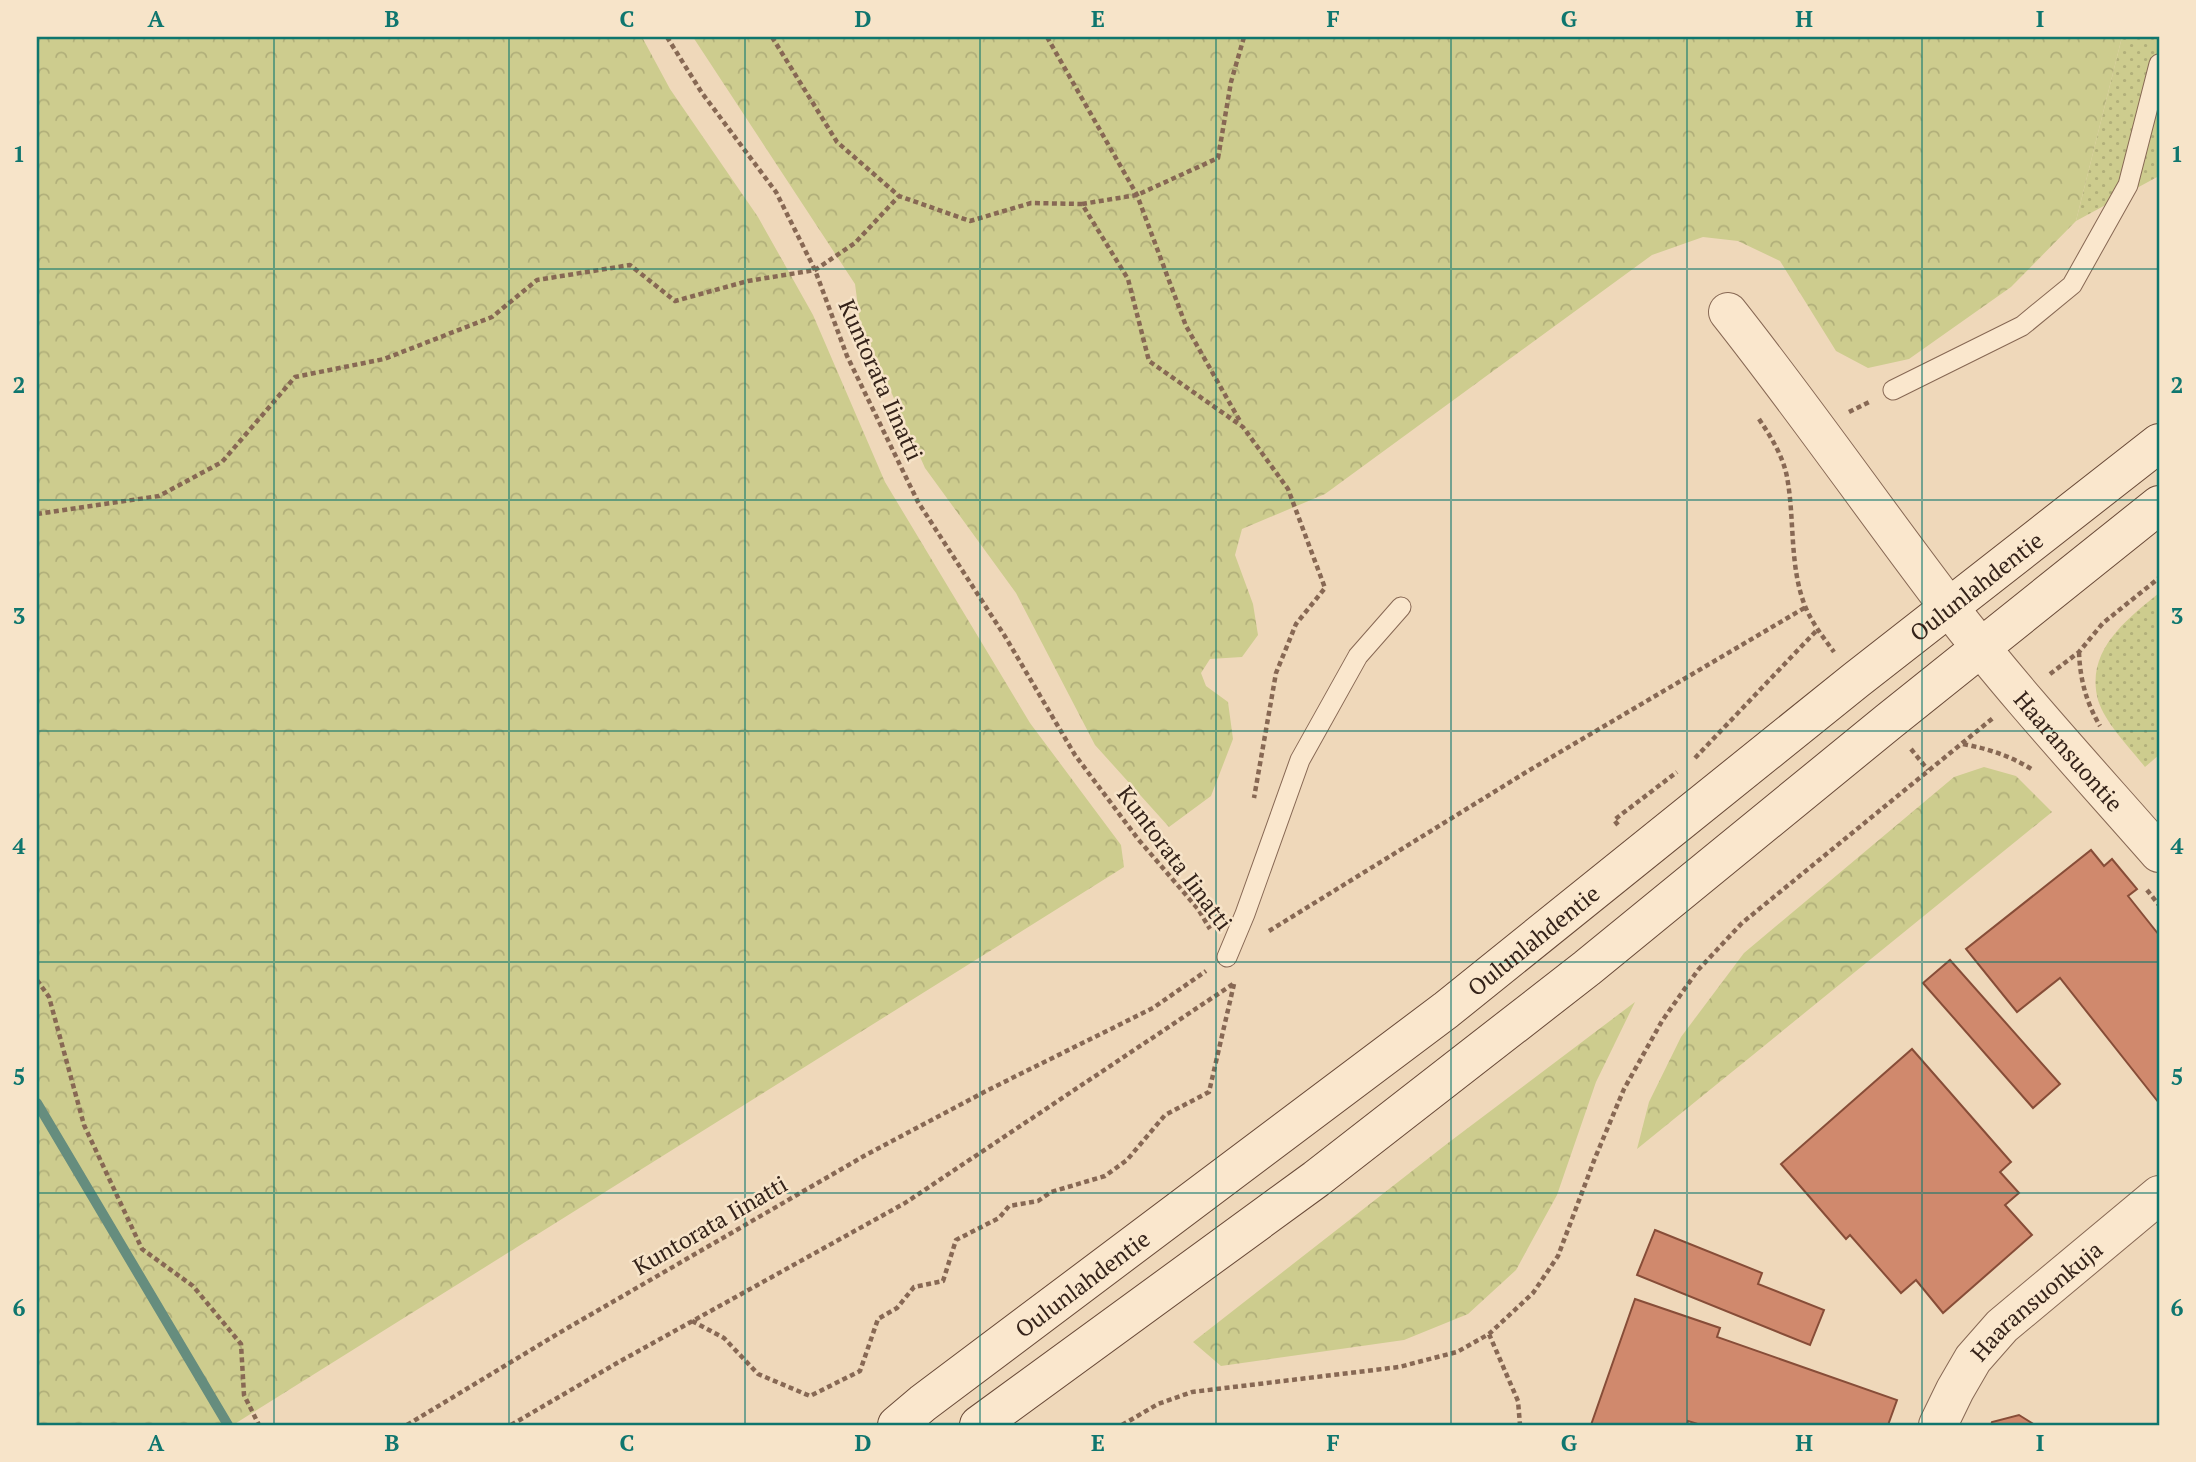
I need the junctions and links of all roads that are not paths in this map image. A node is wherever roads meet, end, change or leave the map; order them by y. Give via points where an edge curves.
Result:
1 (2159, 64) edge
2 (1728, 312) dead end
3 (1893, 390) road end
4 (2159, 443) edge
5 (2159, 505) edge
6 (1401, 607) dead end
7 (1949, 607) junction
8 (1981, 647) junction
9 (2159, 853) edge
10 (1227, 957) road end
11 (2159, 1195) edge
12 (897, 1425) edge
13 (979, 1425) edge
14 (1938, 1425) edge

1 - 3 lane via 2128,185 2072,285 2022,326
2 - 7 main road, Haaransuontie
4 - 7 main road, Oulunlahdentie
5 - 8 main road
6 - 10 lane via 1358,656 1300,760
7 - 8 main road, Haaransuontie
7 - 12 main road, Oulunlahdentie via 1446,1010
8 - 9 main road, Haaransuontie
8 - 13 main road via 1587,968 1370,1137
11 - 14 main road, Haaransuonkuja via 2002,1326 1973,1359

